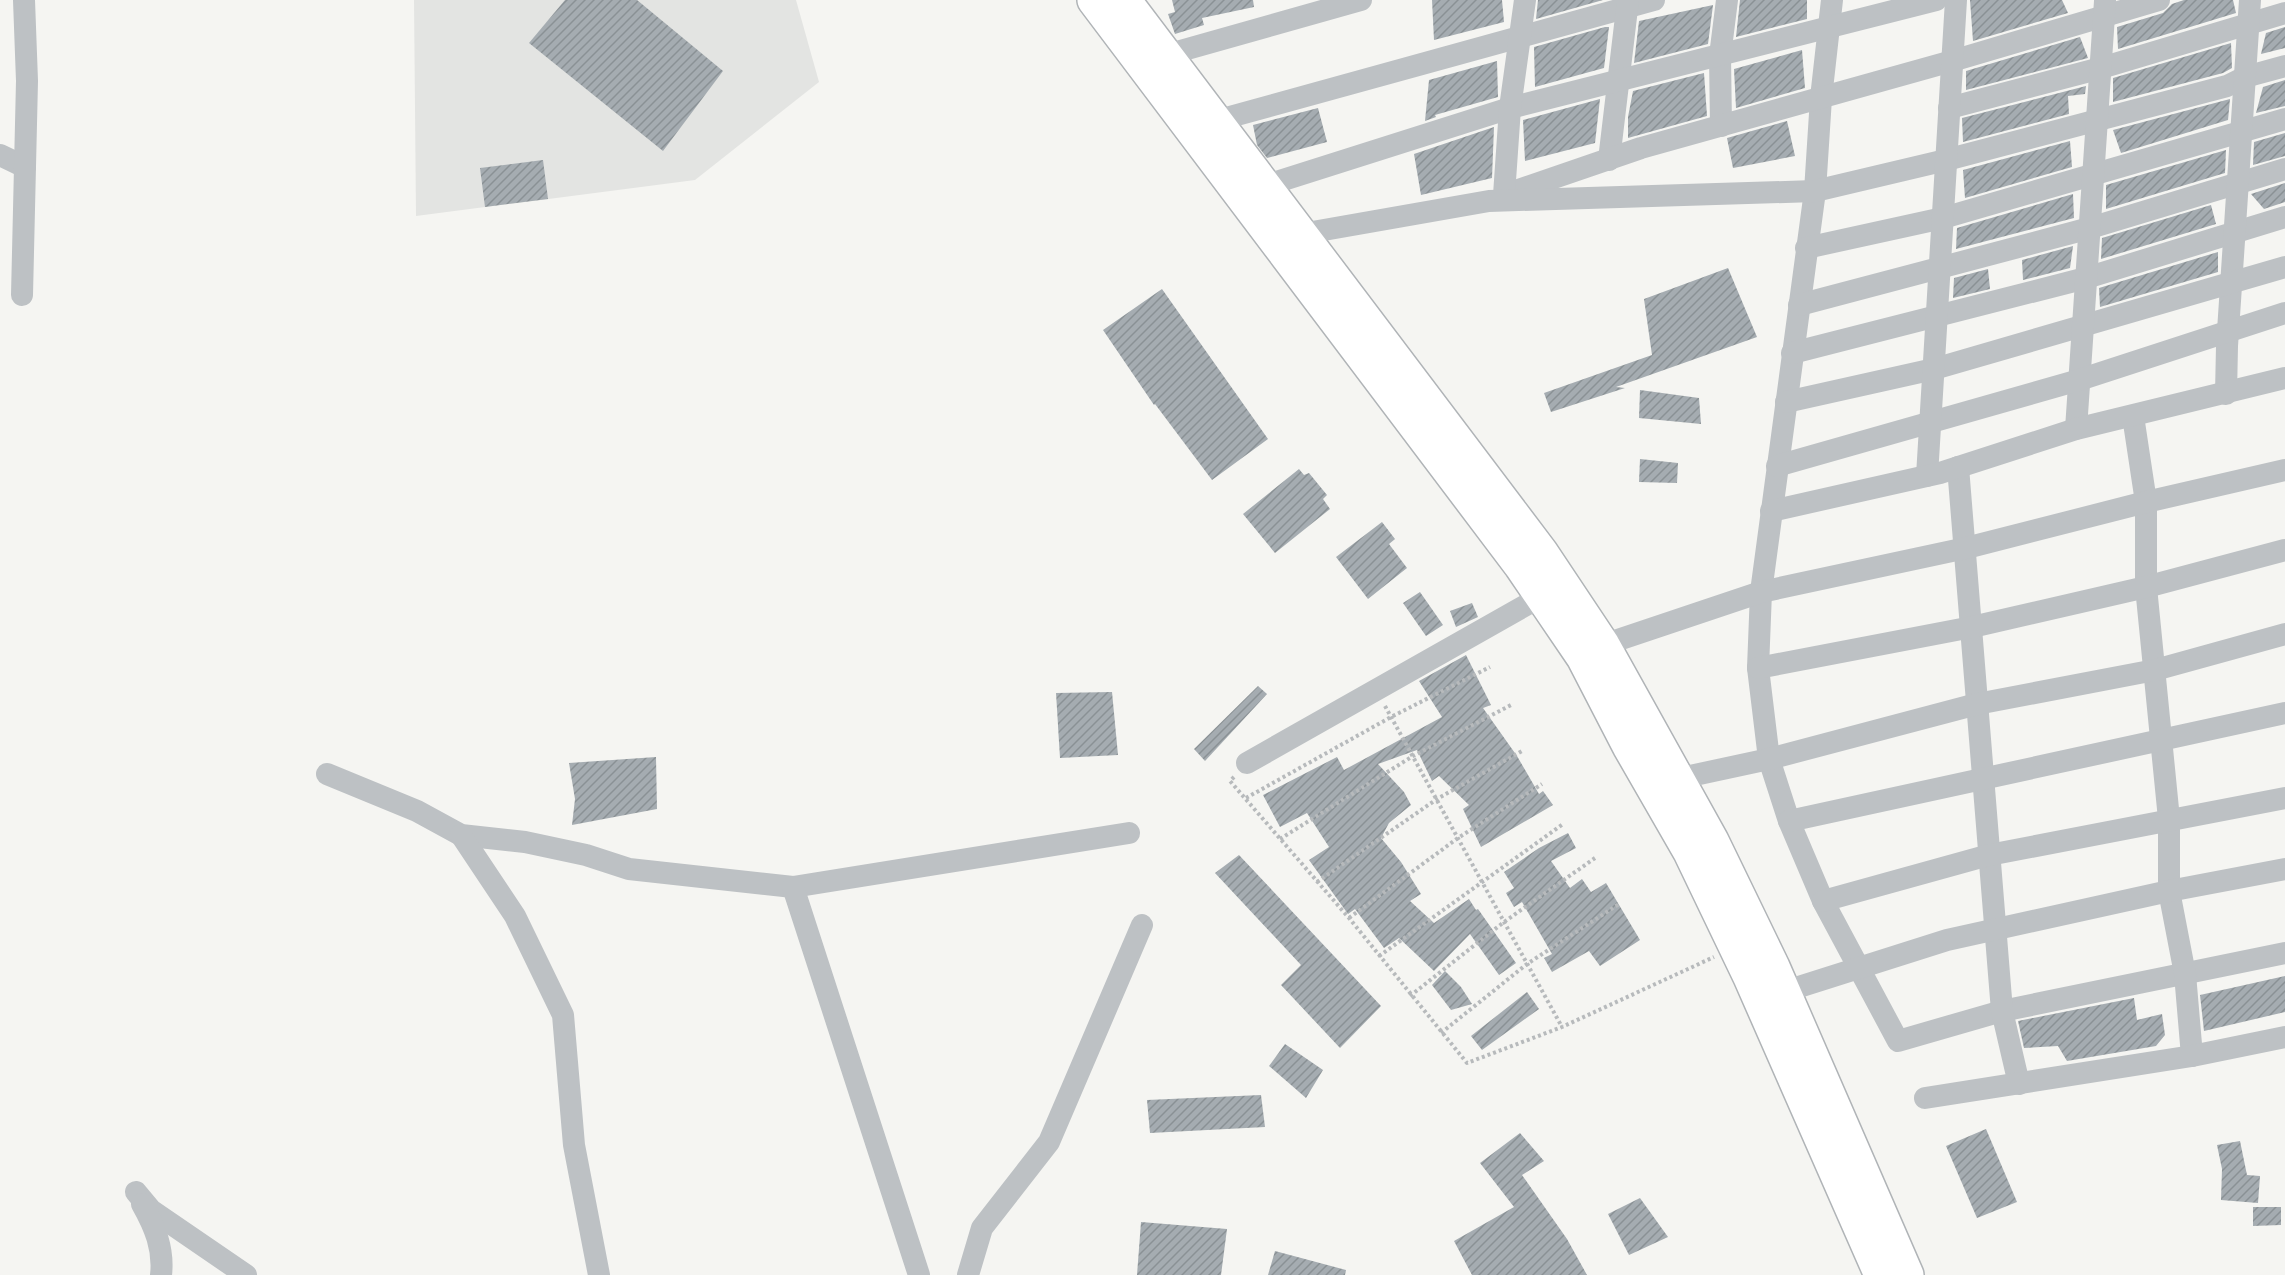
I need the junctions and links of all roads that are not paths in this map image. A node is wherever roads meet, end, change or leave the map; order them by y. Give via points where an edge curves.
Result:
1 (24, 0) edge
2 (1094, 0) edge
3 (1124, 0) edge
4 (1361, 0) edge
5 (1525, 0) edge
6 (1654, 0) edge
7 (1727, 0) edge
8 (1832, 0) edge
9 (1936, 0) edge
10 (1956, 0) edge
11 (2159, 0) edge
12 (1628, 4) edge
13 (2105, 8) edge
14 (2249, 11) edge
15 (2285, 13) edge
16 (1830, 28) junction
17 (1519, 35) junction
18 (1166, 55) junction
19 (1720, 56) junction
20 (1952, 61) junction
21 (2285, 66) edge
22 (2101, 68) junction
23 (2245, 77) junction
24 (1618, 81) junction
25 (1821, 98) junction
26 (1510, 108) junction
27 (1949, 108) junction
28 (2285, 119) edge
29 (1215, 121) junction
30 (2097, 122) junction
31 (1721, 126) junction
32 (2241, 133) junction
33 (0, 154) edge
34 (1609, 159) junction
35 (1946, 160) junction
36 (25, 167) junction
37 (2285, 169) edge
38 (2093, 175) junction
39 (2238, 184) junction
40 (1264, 186) junction
41 (1815, 191) junction
42 (1497, 198) junction
43 (1943, 218) junction
44 (2285, 218) edge
45 (2090, 228) junction
46 (1301, 234) junction
47 (2235, 234) junction
48 (1806, 248) junction
49 (2285, 267) edge
50 (1940, 268) junction
51 (2086, 278) junction
52 (2231, 284) junction
53 (22, 295) dead end
54 (1798, 305) junction
55 (2285, 313) edge
56 (1937, 315) junction
57 (2083, 327) junction
58 (2228, 330) junction
59 (1792, 353) junction
60 (1934, 369) junction
61 (2285, 378) edge
62 (2079, 380) junction
63 (2226, 394) junction
64 (1786, 402) junction
65 (2133, 416) junction
66 (1931, 421) junction
67 (2076, 429) junction
68 (1777, 466) junction
69 (1958, 467) junction
70 (2285, 470) edge
71 (1927, 476) junction
72 (2146, 502) junction
73 (1772, 511) junction
74 (1965, 548) junction
75 (2285, 550) edge
76 (2146, 587) junction
77 (1761, 592) junction
78 (1542, 596) junction
79 (1972, 627) junction
80 (2285, 634) edge
81 (1603, 645) junction
82 (1758, 668) junction
83 (2155, 670) junction
84 (1977, 704) junction
85 (2285, 713) edge
86 (2163, 740) junction
87 (1769, 759) junction
88 (1247, 763) road end
89 (327, 774) dead end
90 (1676, 779) junction
91 (1982, 779) junction
92 (2285, 798) edge
93 (2169, 819) junction
94 (1789, 821) junction
95 (1129, 833) dead end
96 (461, 835) junction
97 (1989, 855) junction
98 (2285, 869) edge
99 (793, 887) junction
100 (2169, 891) junction
101 (1823, 901) junction
102 (1142, 925) dead end
103 (1995, 929) junction
104 (2285, 953) edge
105 (1860, 966) junction
106 (2185, 974) junction
107 (1783, 992) junction
108 (2001, 1011) junction
109 (2285, 1037) edge
110 (2192, 1056) junction
111 (2019, 1084) junction
112 (1925, 1098) dead end
113 (161, 1275) edge
114 (246, 1275) edge
115 (598, 1275) edge
116 (919, 1275) edge
117 (968, 1275) edge
118 (1881, 1275) edge
119 (1907, 1275) edge

1 - 36 street
2 - 78 highway
3 - 18 highway
4 - 18 street
5 - 17 street
6 - 12 street
7 - 19 street
8 - 16 street
9 - 16 street
10 - 20 street
11 - 13 street
12 - 17 street
12 - 24 street
13 - 20 street
13 - 22 street
14 - 15 street
14 - 22 street
14 - 23 street
16 - 19 street
16 - 25 street
17 - 26 street
17 - 29 street
18 - 29 highway
19 - 24 street
19 - 31 street
20 - 25 street
20 - 27 street
21 - 23 street
22 - 27 street
22 - 30 street
23 - 30 street via 2227,86
23 - 32 street
24 - 26 street
24 - 34 street
25 - 31 street
25 - 41 street
26 - 40 street
26 - 42 street
27 - 35 street
28 - 32 street
29 - 40 highway
30 - 35 street
30 - 38 street
31 - 34 street
32 - 38 street
32 - 39 street
33 - 36 street
34 - 42 street
35 - 41 street
35 - 43 street
36 - 53 street
37 - 39 street
38 - 43 street
38 - 45 street
39 - 45 street
39 - 47 street
40 - 46 highway
41 - 42 street
41 - 48 street
42 - 46 street
43 - 48 street
43 - 50 street
44 - 47 street
45 - 50 street
45 - 51 street
46 - 81 highway via 1541,552
47 - 51 street
47 - 52 street
48 - 54 street
49 - 52 street
50 - 54 street
50 - 56 street
51 - 56 street
51 - 57 street
52 - 57 street
52 - 58 street
54 - 59 street
55 - 58 street
56 - 59 street
56 - 60 street
57 - 60 street
57 - 62 street
58 - 62 street
58 - 63 street
59 - 64 street
60 - 64 street
60 - 66 street
61 - 63 street
62 - 66 street
62 - 67 street
63 - 65 street
64 - 68 street
65 - 67 street
65 - 72 street
66 - 68 street
66 - 71 street
67 - 69 street
68 - 73 street
69 - 71 street
69 - 74 street
70 - 72 street
71 - 73 street
72 - 74 street
72 - 76 street
73 - 77 street
74 - 77 street
74 - 79 street
75 - 76 street
76 - 79 street
76 - 83 street
77 - 81 street
77 - 82 street
78 - 88 street
78 - 118 highway via 1583,657 1690,852 1737,947
79 - 82 street
79 - 84 street
80 - 83 street
81 - 90 highway
82 - 87 street
83 - 84 street
83 - 86 street
84 - 87 street
84 - 91 street
85 - 86 street
86 - 91 street
86 - 93 street
87 - 90 street
87 - 94 street
89 - 96 street via 417,811
90 - 107 highway via 1712,841
91 - 94 street
91 - 97 street
92 - 93 street
93 - 97 street
93 - 100 street
94 - 101 street
95 - 99 street
96 - 99 street via 525,842 629,869
96 - 115 street via 515,916 563,1015 574,1145
97 - 101 street
97 - 103 street
98 - 100 street
99 - 116 street
100 - 103 street
100 - 106 street
101 - 105 street
102 - 117 street via 1049,1142 982,1228
103 - 105 street
103 - 108 street
104 - 106 street
105 - 107 street
105 - 108 street via 1898,1041
106 - 108 street
106 - 110 street
107 - 119 highway
108 - 111 street
109 - 110 street
110 - 111 street
111 - 112 street
113 - 114 street via 163,1256 152,1222 136,1192 151,1210

